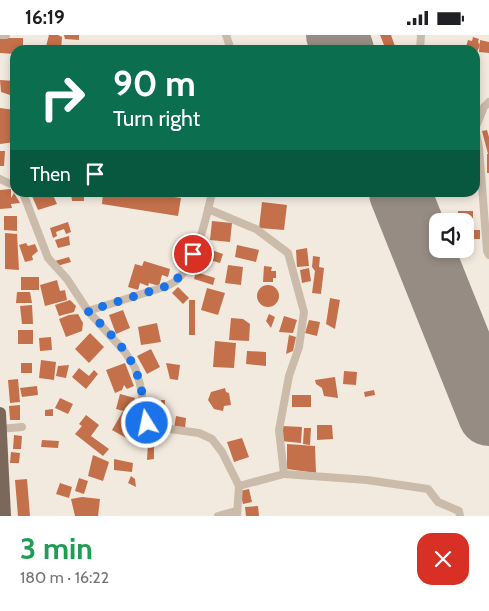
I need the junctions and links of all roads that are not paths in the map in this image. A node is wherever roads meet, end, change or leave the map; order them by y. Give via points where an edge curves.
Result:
1 (0, 35) edge
2 (6, 35) edge
3 (489, 102) edge
4 (480, 117) edge
5 (480, 160) edge
6 (25, 197) edge
7 (211, 197) edge
8 (208, 209) junction
9 (489, 255) edge
10 (88, 311) junction
11 (0, 413) edge
12 (22, 427) dead end
13 (1, 429) edge
14 (284, 474) junction
15 (239, 485) junction
16 (236, 514) edge
17 (5, 516) edge
18 (218, 516) edge
19 (460, 516) edge

1 - 2 street
3 - 4 street
5 - 9 street
6 - 10 street via 48,258 67,279
7 - 8 street
8 - 10 street via 200,240 186,269 176,281
8 - 14 street via 256,229 288,253 304,312 279,430
10 - 15 street via 125,351 135,368 147,423 199,433 212,439
11 - 13 main road
12 - 13 street
13 - 17 main road
14 - 15 street
14 - 19 street via 367,480 428,489 438,502 459,511
15 - 16 street
16 - 18 street

